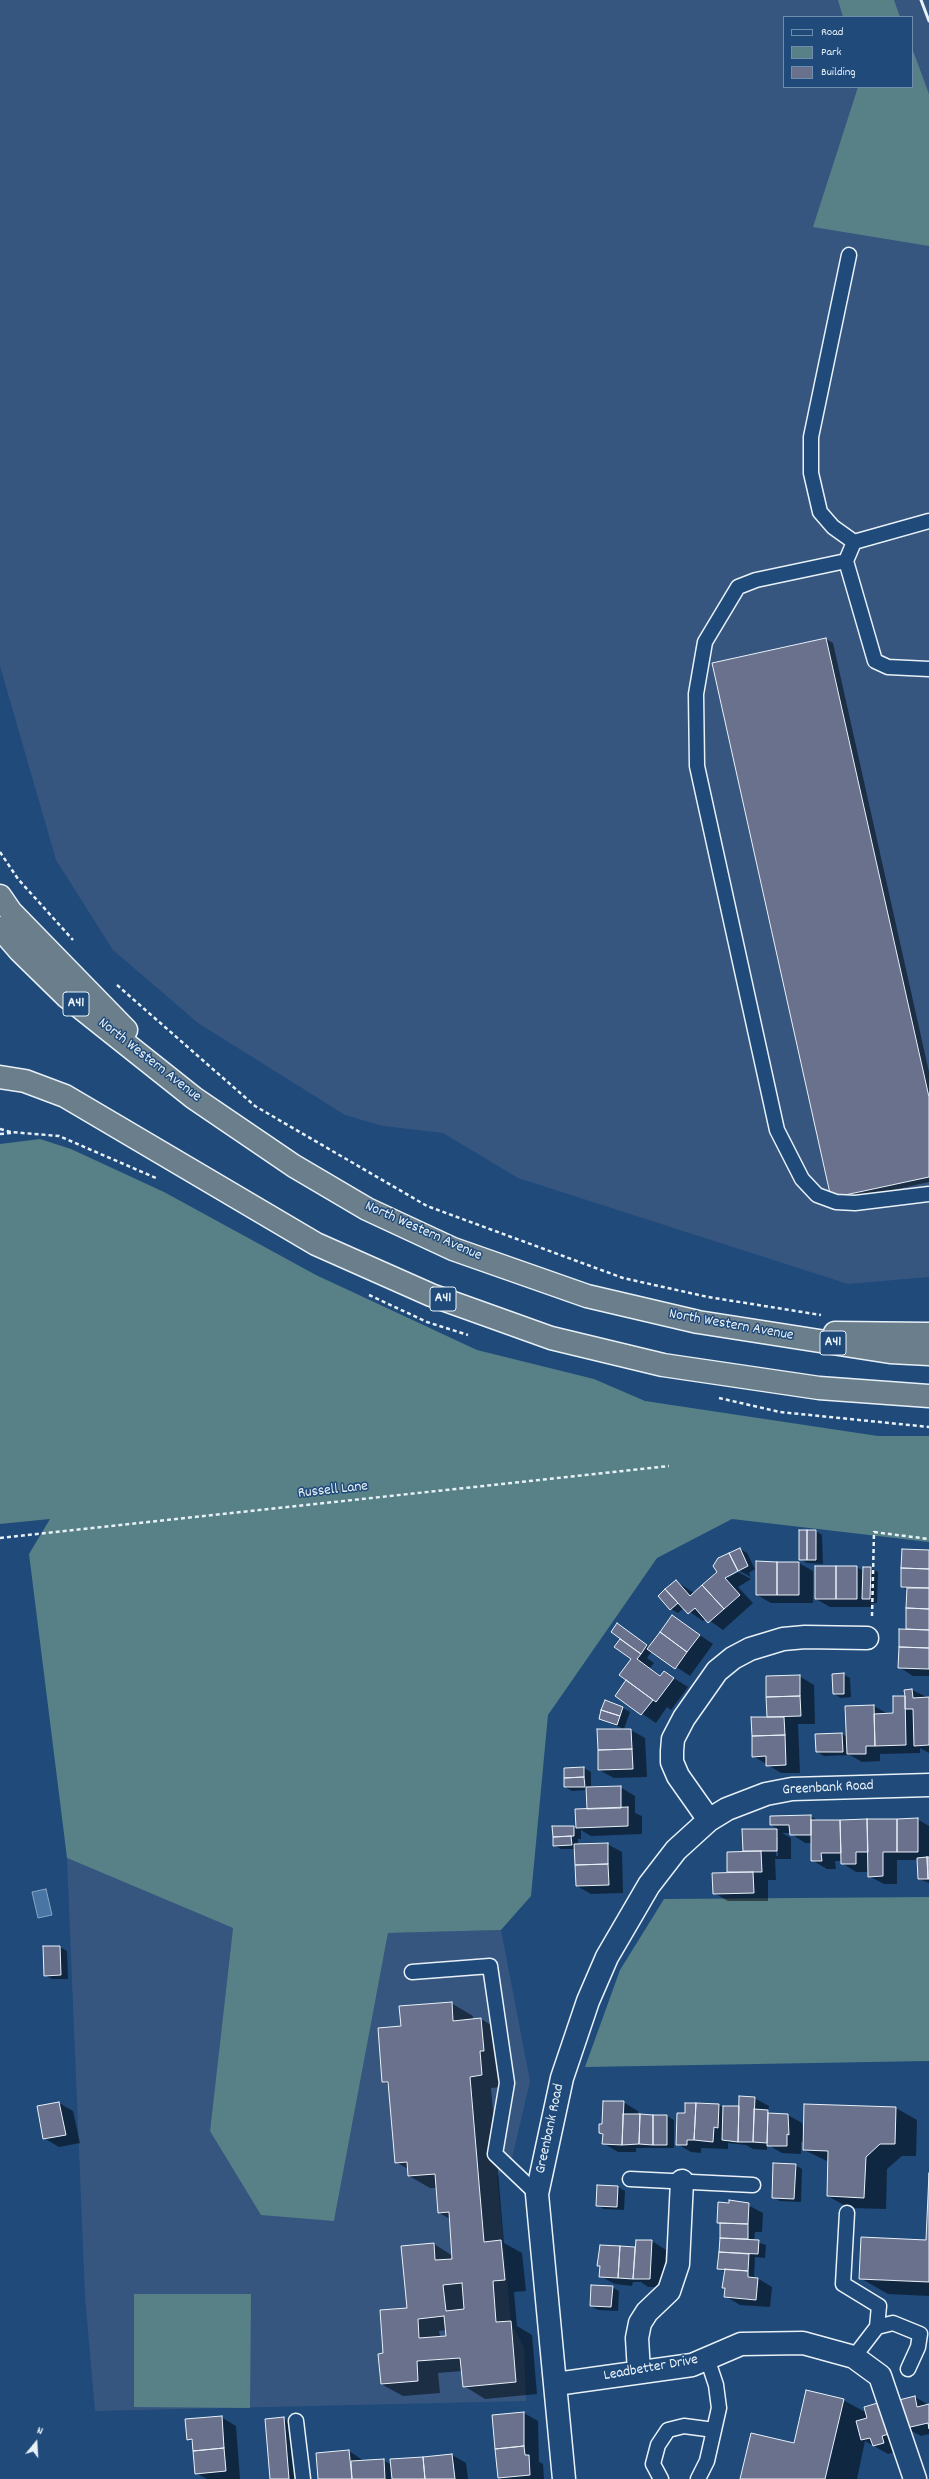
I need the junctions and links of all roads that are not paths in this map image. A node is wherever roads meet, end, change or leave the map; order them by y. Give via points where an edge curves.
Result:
1 (849, 255) dead end
2 (929, 521) edge
3 (854, 542) junction
4 (846, 561) junction
5 (929, 669) edge
6 (0, 896) edge
7 (0, 928) edge
8 (160, 1071) junction
9 (0, 1077) edge
10 (929, 1194) edge
11 (776, 1334) junction
12 (929, 1334) edge
13 (929, 1354) edge
14 (929, 1396) edge
15 (868, 1638) road end
16 (929, 1785) edge
17 (709, 1820) junction
18 (412, 1972) dead end
19 (630, 2179) dead end
20 (682, 2182) junction
21 (753, 2185) dead end
22 (537, 2194) junction
23 (848, 2213) dead end
24 (877, 2327) junction
25 (854, 2357) junction
26 (707, 2358) junction
27 (908, 2369) dead end
28 (640, 2372) junction
29 (556, 2384) junction
30 (296, 2421) dead end
31 (714, 2430) junction
32 (303, 2479) edge
33 (564, 2479) edge
34 (660, 2479) edge
35 (698, 2479) edge
36 (914, 2479) edge

1 - 3 lane via 811,437 811,474 820,512 833,527
2 - 3 lane
3 - 4 lane
4 - 5 lane via 875,661 888,667
4 - 10 lane via 756,580 738,587 706,642 696,694 697,766 777,1130 802,1179 817,1195 836,1202 855,1203
6 - 8 highway via 11,912 46,950 113,1015
7 - 8 highway, North Western Avenue / A41 via 67,997
8 - 11 highway, North Western Avenue / A41 via 194,1098 294,1166 367,1209 453,1249 587,1296 698,1322
9 - 14 highway, A41 via 25,1081 65,1096 316,1244 431,1295 551,1338 671,1366 819,1388
11 - 12 highway
11 - 13 highway, North Western Avenue / A41 via 890,1352
15 - 17 street via 783,1639 733,1658 717,1671 684,1718 673,1739 672,1752 672,1762 678,1776
16 - 17 street, Greenbank Road via 792,1789 743,1801
17 - 22 street, Greenbank Road via 676,1850 649,1885 608,1957 588,2001 562,2078
18 - 22 lane via 490,1966 506,2083 495,2154
19 - 20 lane
20 - 21 lane
20 - 28 street via 678,2264 668,2291 640,2323 637,2338
22 - 29 street, Greenbank Road
23 - 24 lane via 843,2284 879,2306
24 - 25 lane
24 - 27 lane via 893,2323 920,2334 918,2347
25 - 26 street, Leadbetter Drive via 803,2343 741,2344
25 - 36 street, Leadbetter Drive via 880,2376
26 - 28 street, Leadbetter Drive via 692,2365
26 - 31 lane via 716,2385 719,2408
28 - 29 street, Leadbetter Drive
29 - 33 street, Greenbank Road
30 - 32 lane
31 - 34 lane via 684,2426 668,2430 658,2445 654,2464
31 - 35 lane via 707,2461

